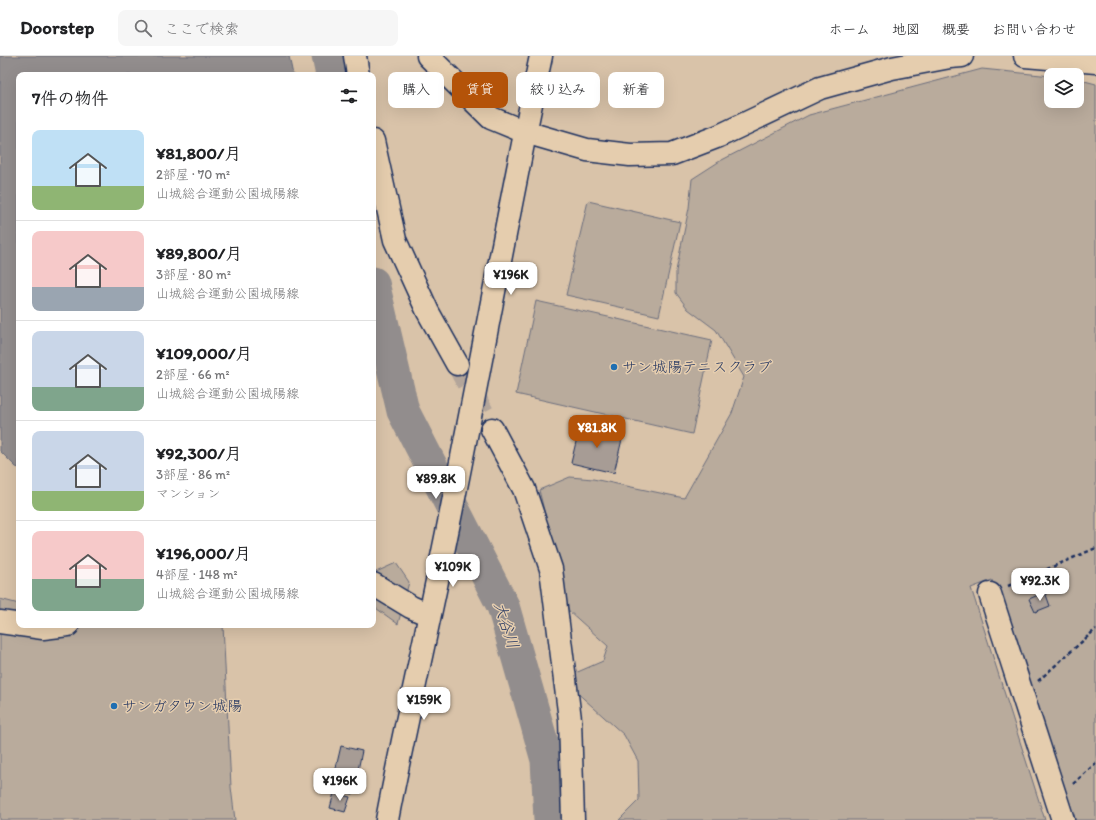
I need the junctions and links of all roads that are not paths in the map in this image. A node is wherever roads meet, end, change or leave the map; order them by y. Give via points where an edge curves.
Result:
1 (355, 56) edge
2 (428, 56) edge
3 (541, 56) edge
4 (962, 56) edge
5 (1026, 56) edge
6 (1096, 62) edge
7 (358, 72) edge
8 (525, 132) junction
9 (376, 154) edge
10 (456, 364) tunnel mouth
11 (492, 429) tunnel mouth
12 (376, 586) edge
13 (990, 594) road end
14 (429, 615) junction
15 (0, 622) edge
16 (16, 624) edge
17 (387, 820) edge
18 (573, 820) edge
19 (1063, 820) edge

1 - 7 street
2 - 8 street via 491,118
3 - 8 street
4 - 8 street via 892,68 820,88 719,136 672,154 630,156 588,150
5 - 6 street
8 - 14 street
9 - 10 street via 396,240 428,312
11 - 18 street via 524,489 551,569 570,719
12 - 14 street
13 - 19 street
14 - 17 street
15 - 16 street

